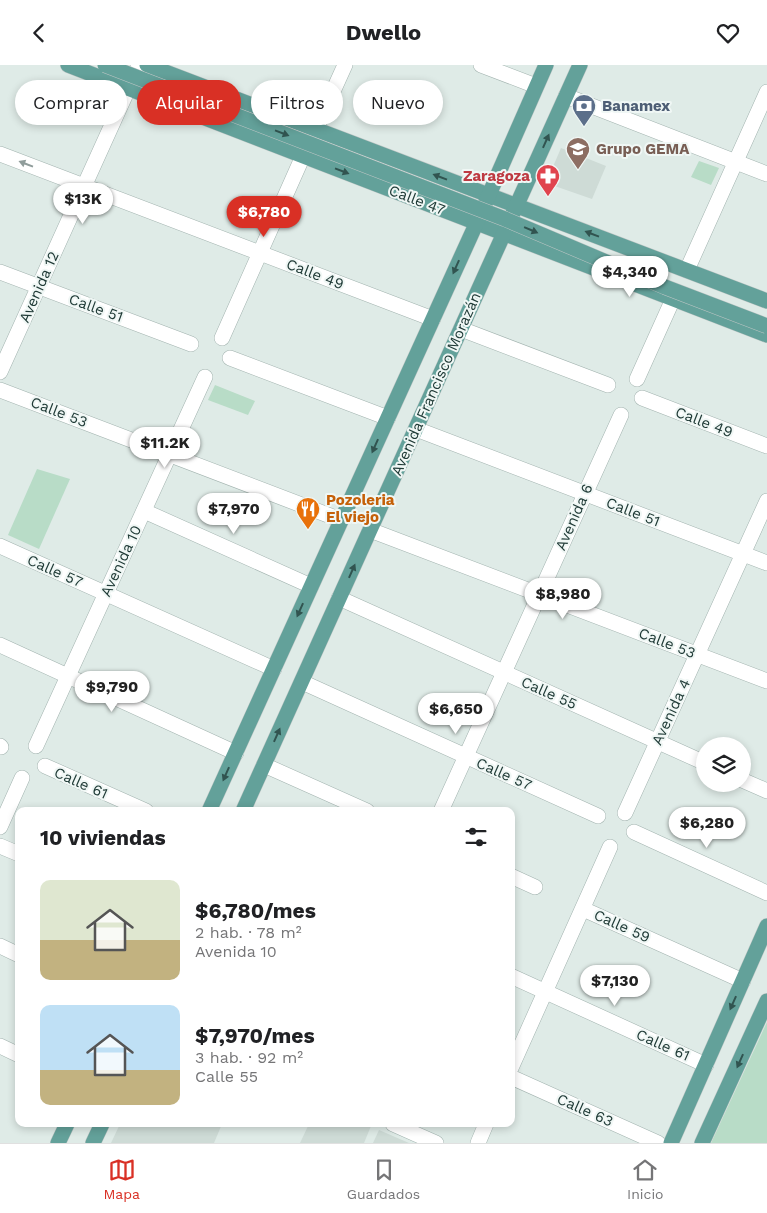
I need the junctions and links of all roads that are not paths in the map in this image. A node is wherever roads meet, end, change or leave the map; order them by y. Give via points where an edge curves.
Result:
1 (68, 65) edge
2 (105, 65) edge
3 (139, 65) edge
4 (147, 65) edge
5 (345, 65) edge
6 (481, 65) edge
7 (546, 65) edge
8 (580, 65) edge
9 (536, 86) junction
10 (129, 89) junction
11 (767, 92) edge
12 (566, 96) junction
13 (316, 129) junction
14 (0, 154) edge
15 (303, 156) junction
16 (736, 162) junction
17 (767, 174) edge
18 (84, 186) junction
19 (488, 195) junction
20 (517, 205) junction
21 (477, 222) junction
22 (504, 233) junction
23 (260, 253) junction
24 (0, 272) edge
25 (691, 276) junction
26 (39, 287) junction
27 (673, 299) junction
28 (767, 301) edge
29 (767, 307) edge
30 (433, 319) junction
31 (767, 326) edge
32 (461, 329) junction
33 (767, 335) edge
34 (222, 338) dead end
35 (192, 344) dead end
36 (230, 358) dead end
37 (0, 372) edge
38 (206, 377) dead end
39 (637, 379) dead end
40 (608, 385) dead end
41 (0, 390) edge
42 (642, 398) dead end
43 (621, 415) dead end
44 (388, 417) junction
45 (416, 429) junction
46 (767, 446) edge
47 (170, 454) junction
48 (585, 493) junction
49 (767, 501) edge
50 (144, 511) junction
51 (341, 520) junction
52 (370, 530) junction
53 (0, 546) edge
54 (743, 554) junction
55 (767, 563) edge
56 (311, 586) junction
57 (106, 593) junction
58 (539, 595) junction
59 (339, 599) junction
60 (0, 645) edge
61 (697, 654) junction
62 (274, 669) junction
63 (504, 673) junction
64 (68, 676) junction
65 (302, 681) junction
66 (767, 681) edge
67 (657, 741) junction
68 (36, 746) dead end
69 (236, 753) junction
70 (466, 756) junction
71 (696, 759) edge
72 (264, 765) junction
73 (44, 766) dead end
74 (22, 778) dead end
75 (751, 784) edge
76 (767, 791) edge
77 (137, 807) edge
78 (211, 807) edge
79 (245, 807) edge
80 (358, 807) edge
81 (443, 807) edge
82 (625, 813) dead end
83 (598, 816) dead end
84 (0, 827) edge
85 (634, 832) dead end
86 (0, 846) edge
87 (610, 847) dead end
88 (15, 852) edge
89 (515, 878) edge
90 (535, 887) dead end
91 (767, 893) edge
92 (583, 909) junction
93 (767, 926) edge
94 (0, 946) edge
95 (15, 953) edge
96 (515, 978) edge
97 (743, 981) junction
98 (545, 992) junction
99 (767, 1001) edge
100 (0, 1046) edge
101 (15, 1053) edge
102 (515, 1059) edge
103 (706, 1065) junction
104 (515, 1079) edge
105 (66, 1127) edge
106 (101, 1127) edge
107 (400, 1127) edge
108 (485, 1127) edge
109 (58, 1143) edge
110 (93, 1143) edge
111 (436, 1143) edge
112 (478, 1143) edge
113 (658, 1143) edge
114 (671, 1143) edge
115 (702, 1143) edge

1 - 10 main road, Calle 47
2 -> 31 main road, bridge via 505,219
3 - 10 street, Avenida 12
4 - 13 main road, Calle 47
5 - 13 street
6 - 9 street
7 - 9 main road, Avenida Francisco Morazán
8 - 12 main road, Avenida Francisco Morazán
9 - 19 main road, Avenida Francisco Morazán
10 - 15 main road, Calle 47
10 - 18 street, Avenida 12
11 - 16 street
12 - 16 street
20 -> 12 main road, Avenida Francisco Morazán
19 -> 13 main road, Calle 47
18 -> 14 street, Calle 49
15 -> 21 main road, Calle 47
15 - 23 street
16 - 17 street
16 - 25 street
18 - 23 street, Calle 49
18 - 26 street, Avenida 12
19 - 20 main road, Calle 47
19 - 21 main road, Avenida Francisco Morazán
20 - 22 main road, Avenida Francisco Morazán
25 -> 20 main road, Calle 47
21 - 22 main road, Calle 47
21 -> 30 main road, Avenida Francisco Morazán
22 - 27 main road, Calle 47
22 - 32 main road, Avenida Francisco Morazán
23 - 30 street, Calle 49
23 - 34 street
24 - 26 street, Calle 51
25 - 28 main road, Calle 47
25 - 29 main road
26 - 35 street, Calle 51
26 - 37 street, Avenida 12
27 - 33 main road, Calle 47
27 - 39 street
30 - 44 main road, Avenida Francisco Morazán
32 - 40 street
32 - 45 main road, Avenida Francisco Morazán
36 - 44 street
38 - 47 street, Avenida 10
41 - 47 street, Calle 53
42 - 46 street, Calle 49
43 - 48 street, Avenida 6
44 -> 51 main road, Avenida Francisco Morazán
45 - 48 street, Calle 51
45 - 52 main road, Avenida Francisco Morazán
47 - 50 street, Avenida 10
47 - 51 street, Calle 53
48 - 54 street, Calle 51
48 - 58 street, Avenida 6
49 - 54 street, Avenida 4
50 - 56 street
50 - 57 street, Avenida 10
51 - 56 main road, Avenida Francisco Morazán
52 - 58 street, Calle 53
59 -> 52 main road, Avenida Francisco Morazán
53 - 57 street, Calle 57
54 - 55 street, Calle 51
54 - 61 street, Avenida 4
56 -> 62 main road, Avenida Francisco Morazán
57 - 62 street, Calle 57
57 - 64 street, Avenida 10
58 - 61 street, Calle 53
58 - 63 street, Avenida 6
59 - 63 street, Calle 55
59 - 65 main road, Avenida Francisco Morazán
60 - 64 street
61 - 66 street, Calle 53
61 - 67 street, Avenida 4
62 - 69 main road, Avenida Francisco Morazán
63 - 67 street, Calle 55
63 - 70 street, Avenida 6
64 - 68 street, Avenida 10
64 - 69 street
65 - 70 street, Calle 57
72 -> 65 main road, Avenida Francisco Morazán
67 - 71 street, Calle 55
67 - 82 street, Avenida 4
69 -> 78 main road, Avenida Francisco Morazán
70 - 81 street, Avenida 6
70 - 83 street, Calle 57
72 - 79 main road, Avenida Francisco Morazán
72 - 80 street
73 - 77 street, Calle 61
74 - 84 street
75 - 76 street
85 - 91 street
86 - 88 street
87 - 92 street
89 - 90 street
92 - 97 street, Calle 59
92 - 98 street
93 - 97 main road
94 - 95 street
96 - 98 street, Calle 61
97 -> 103 main road
98 - 102 street
98 - 103 street, Calle 61
99 -> 115 main road
100 - 101 street
103 - 114 main road
104 - 113 street, Calle 63
105 - 109 main road
106 - 110 main road
107 - 111 street
108 - 112 street

